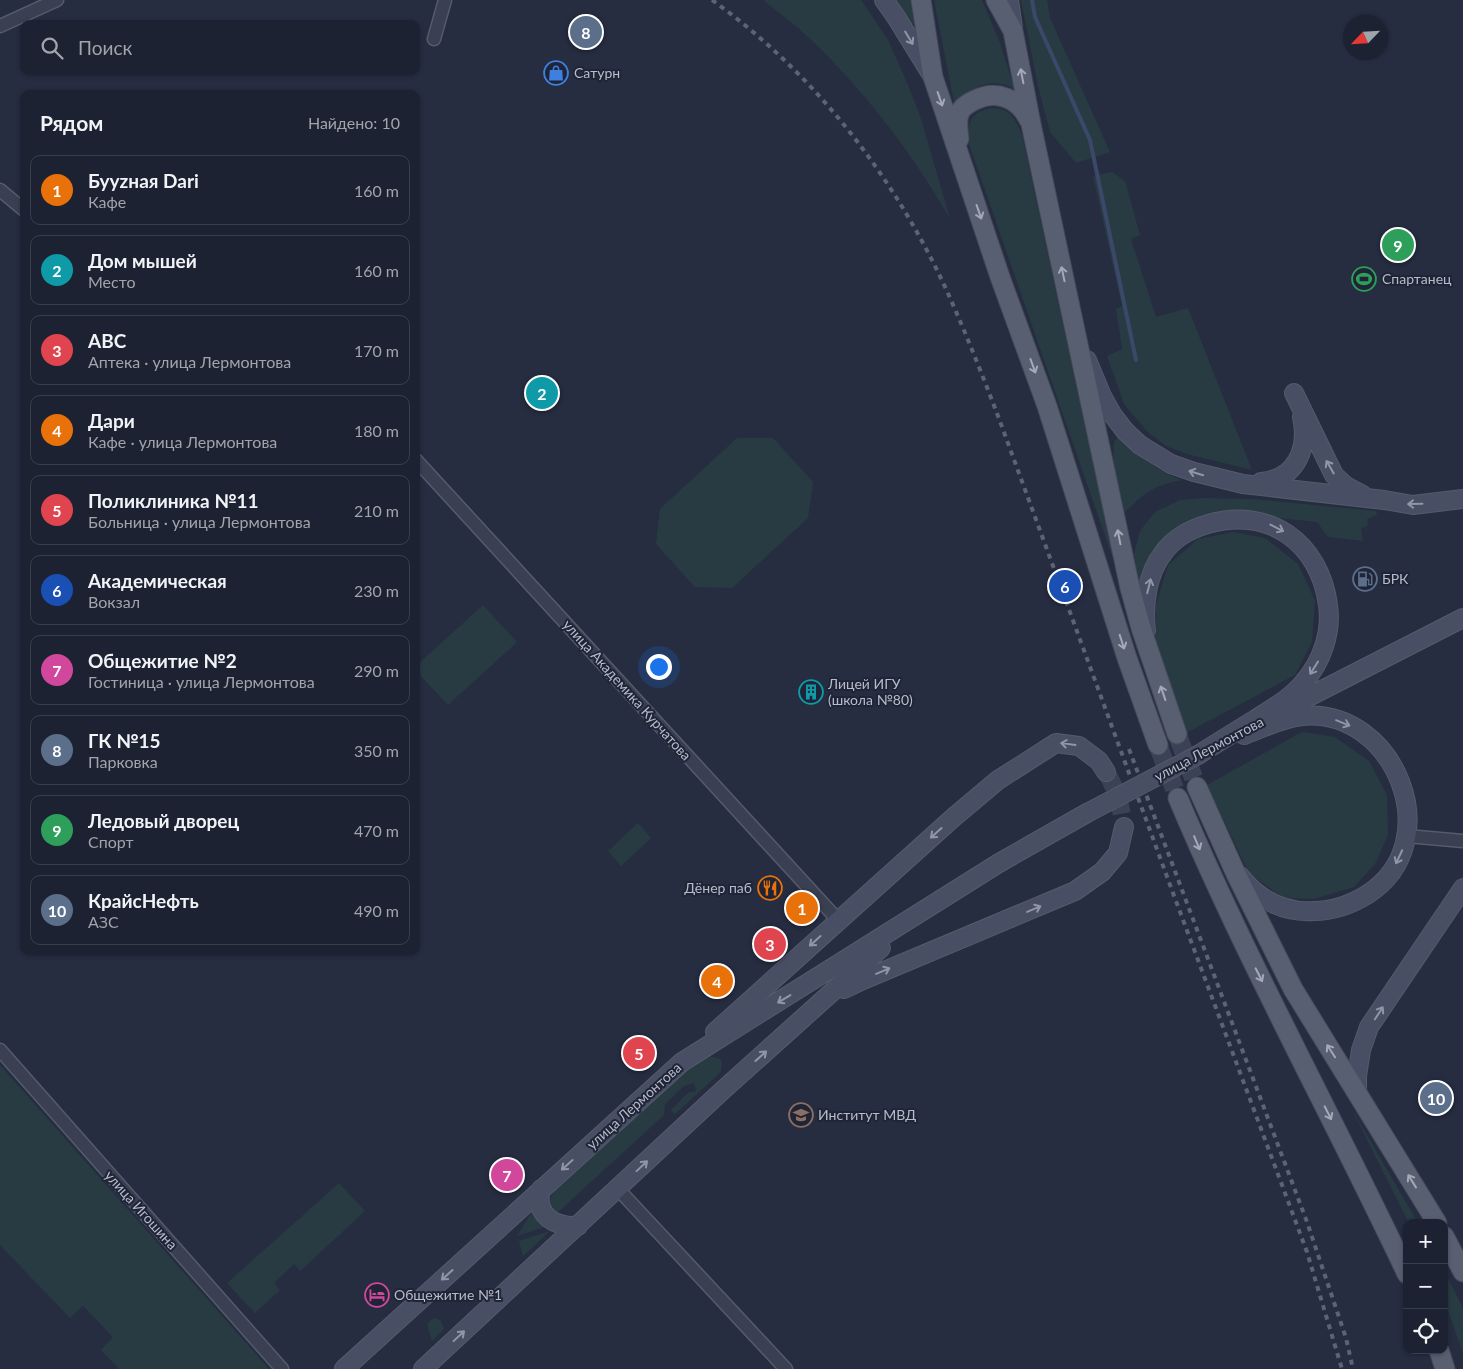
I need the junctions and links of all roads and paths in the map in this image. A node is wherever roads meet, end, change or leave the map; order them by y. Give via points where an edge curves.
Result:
1 (57, 0) edge
2 (445, 0) edge
3 (884, 0) edge
4 (921, 0) edge
5 (996, 0) edge
6 (1009, 0) edge
7 (0, 26) edge
8 (1013, 31) junction
9 (434, 39) dead end
10 (933, 78) junction
11 (1031, 124) junction
12 (963, 166) junction
13 (0, 190) edge
14 (20, 207) edge
15 (1073, 322) junction
16 (420, 464) edge
17 (1243, 484) junction
18 (1463, 499) edge
19 (1384, 500) junction
20 (1463, 618) edge
21 (1149, 652) junction
22 (1177, 734) tunnel mouth
23 (1158, 745) tunnel mouth
24 (1198, 755) junction
25 (1106, 772) tunnel mouth
26 (1197, 787) tunnel mouth
27 (1178, 798) tunnel mouth
28 (1124, 827) tunnel mouth
29 (1407, 836) junction
30 (1463, 841) edge
31 (1228, 858) junction
32 (1463, 888) edge
33 (959, 889) junction
34 (838, 920) junction
35 (824, 1000) junction
36 (0, 1050) edge
37 (682, 1062) junction
38 (1357, 1092) junction
39 (541, 1189) junction
40 (618, 1189) junction
41 (1435, 1219) edge
42 (578, 1226) junction
43 (1448, 1244) edge
44 (1403, 1266) edge
45 (1463, 1272) edge
46 (282, 1369) edge
47 (344, 1369) edge
48 (423, 1369) edge
49 (786, 1369) edge

1 - 7 street
2 - 9 street
3 -> 10 main road
4 - 10 main road
5 - 8 main road
6 - 8 main road
11 -> 8 main road
10 -> 12 main road
11 - 12 main road via 1022,108 1002,96 987,95 967,105 960,113 958,123
15 -> 11 main road
12 -> 23 main road via 1047,406
13 - 14 street
17 -> 15 main road via 1171,464 1135,440 1112,414 1102,396
21 -> 15 main road via 1125,568
16 - 34 street, улица Академика Курчатова
17 - 19 main road
19 -> 17 main road via 1352,490 1334,475 1294,393 1304,431 1296,465 1285,475 1272,480
18 -> 19 main road via 1413,505
20 - 24 main road, улица Лермонтова
22 -> 21 main road
21 -> 24 main road via 1145,611 1150,581 1164,552 1186,532 1216,521 1235,519 1268,523 1295,539 1316,565 1329,611 1326,642 1313,670 1304,683 1282,702
24 -> 29 main road via 1290,718 1316,716 1344,722 1371,739 1392,765 1406,801
24 - 33 main road, улица Лермонтова, bridge via 1086,813
25 -> 34 main road via 1079,746 1056,743 998,780
26 - 31 main road
27 -> 44 main road via 1238,931
35 -> 28 main road via 863,980 1076,891 1102,872 1118,853
29 - 30 street
29 -> 31 main road via 1395,866 1374,890 1347,904 1321,911 1293,910 1267,900 1246,884
38 -> 31 main road via 1293,989
38 -> 32 main road via 1361,1050 1369,1027
33 - 35 main road, улица Лермонтова via 886,944
33 -> 37 main road, улица Лермонтова
34 -> 37 main road
40 -> 35 main road, улица Лермонтова
36 - 46 street, улица Игошина
37 -> 39 main road, улица Лермонтова
41 -> 38 main road
39 - 42 main road via 542,1210 549,1218 564,1226
39 -> 47 main road, улица Лермонтова
40 - 42 main road, улица Лермонтова
40 - 49 street
48 -> 42 main road, улица Лермонтова
43 - 45 main road

